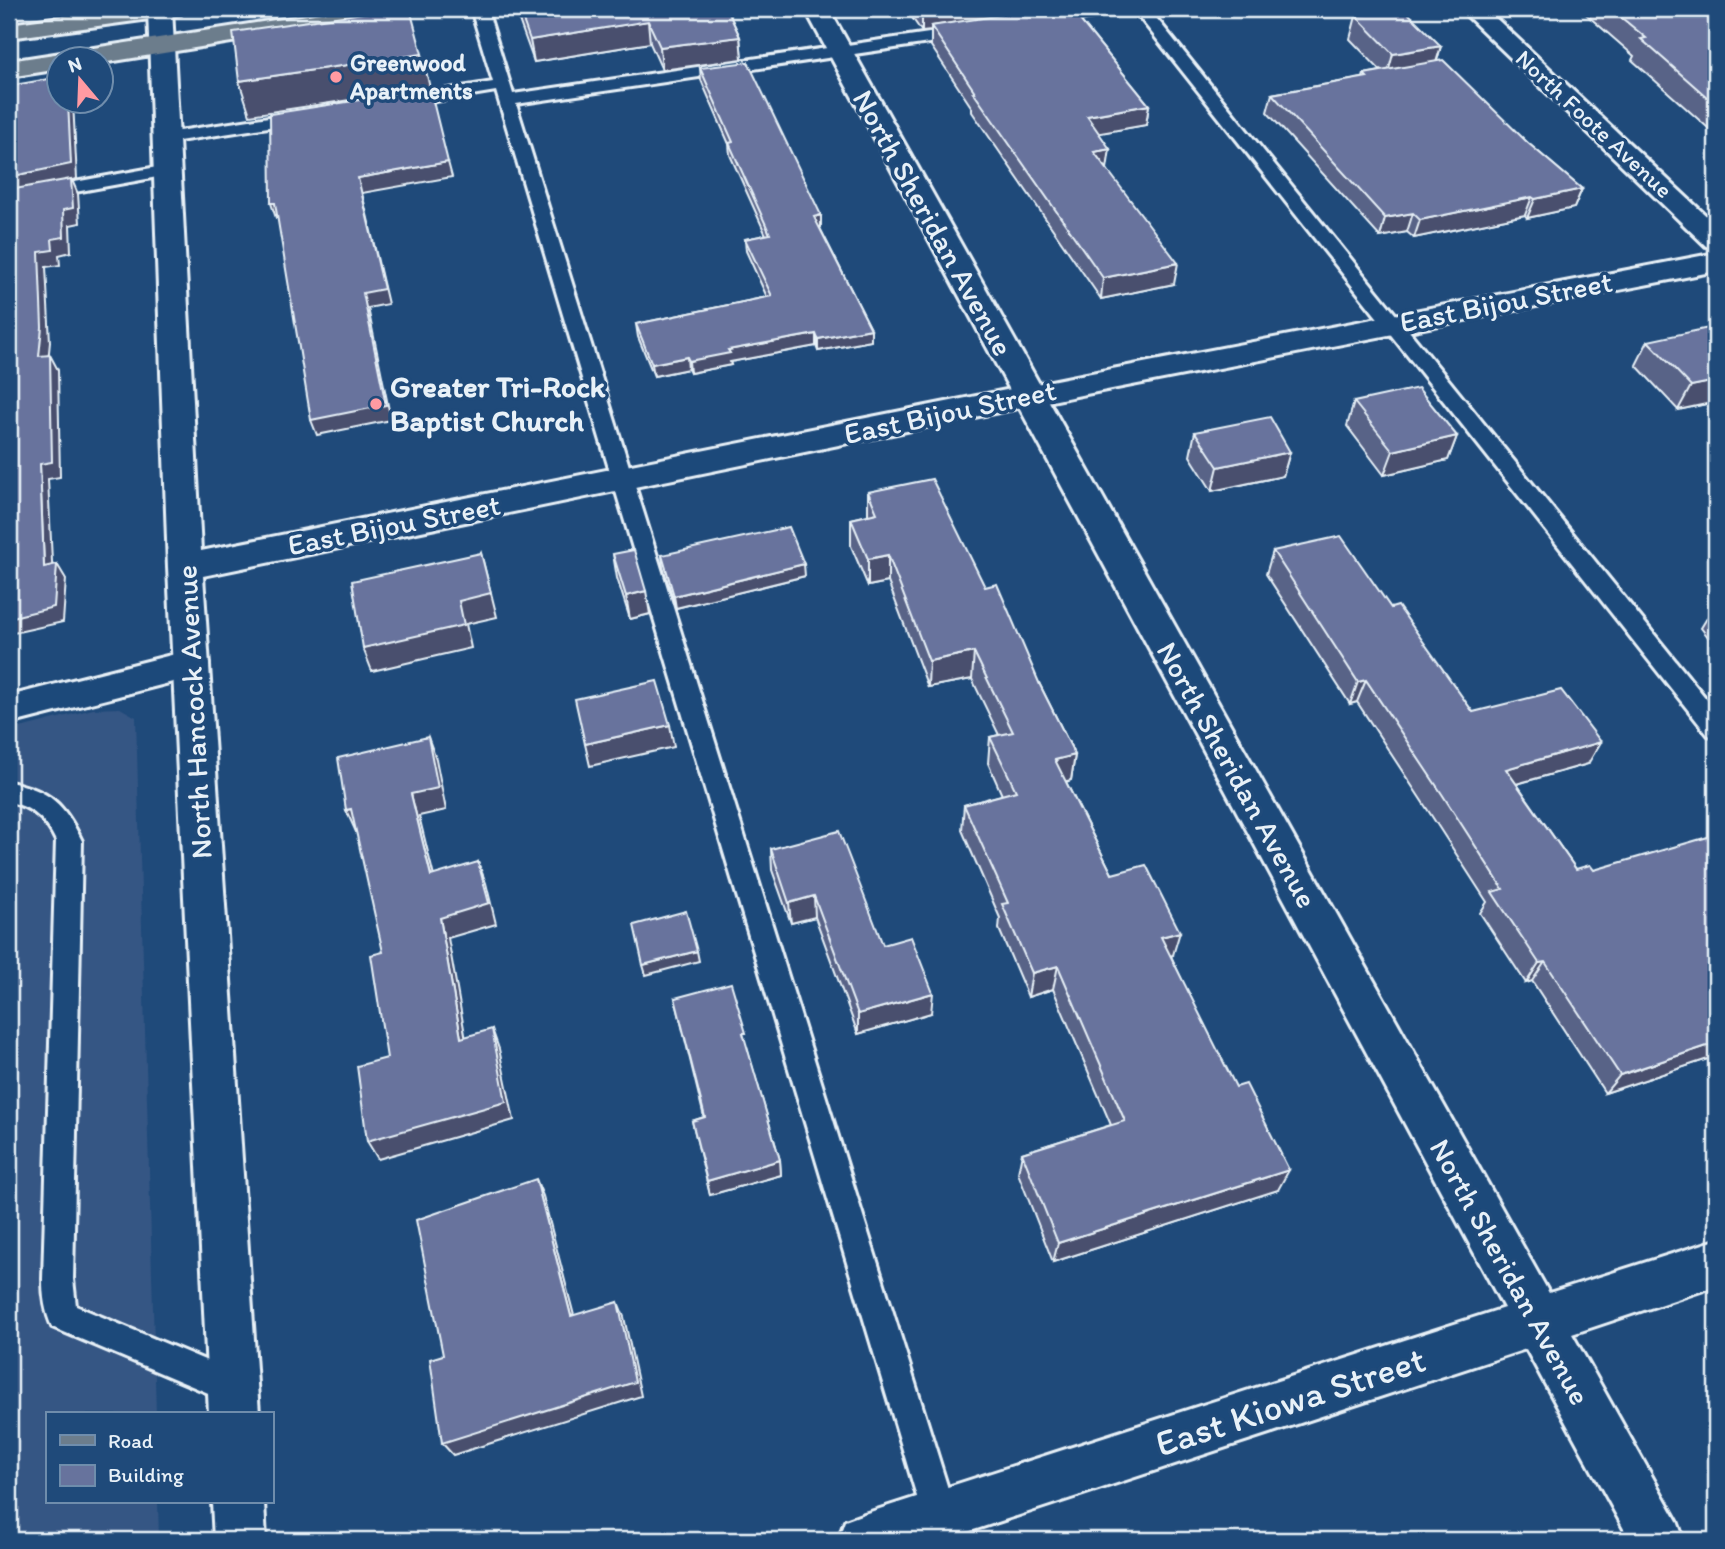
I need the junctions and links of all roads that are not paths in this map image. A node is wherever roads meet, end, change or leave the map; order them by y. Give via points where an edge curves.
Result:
1 (164, 9) edge
2 (392, 9) edge
3 (479, 9) edge
4 (817, 9) edge
5 (1112, 9) edge
6 (1141, 9) edge
7 (1472, 9) edge
8 (1031, 22) edge
9 (9, 31) edge
10 (976, 31) edge
11 (162, 46) junction
12 (116, 53) edge
13 (839, 53) junction
14 (46, 63) edge
15 (9, 69) edge
16 (504, 93) junction
17 (380, 105) edge
18 (315, 115) edge
19 (166, 138) junction
20 (168, 170) junction
21 (9, 199) edge
22 (1716, 240) edge
23 (1716, 262) edge
24 (1393, 324) junction
25 (1029, 396) junction
26 (622, 479) junction
27 (185, 566) junction
28 (191, 664) junction
29 (9, 710) edge
30 (1716, 728) edge
31 (9, 792) edge
32 (1716, 1262) edge
33 (1537, 1321) junction
34 (233, 1401) edge
35 (238, 1504) edge
36 (944, 1528) edge
37 (240, 1540) edge
38 (864, 1540) edge
39 (1658, 1540) edge

1 - 9 main road
1 - 11 street, North Hancock Avenue
2 - 11 main road
3 - 16 lane
4 - 13 street, North Sheridan Avenue
5 - 8 lane
6 - 24 lane
7 - 22 street, North Foote Avenue
10 - 13 lane
11 - 12 main road
11 - 19 street, North Hancock Avenue
13 - 16 lane
13 - 25 street, North Sheridan Avenue
14 - 15 main road
16 - 17 lane
16 - 26 lane
18 - 19 lane
19 - 20 street, North Hancock Avenue
20 - 21 lane
20 - 27 street, North Hancock Avenue
23 - 24 street, East Bijou Street
24 - 25 street, East Bijou Street
24 - 30 lane
25 - 26 street, East Bijou Street
25 - 33 street, North Sheridan Avenue
26 - 27 street, East Bijou Street
26 - 36 lane
27 - 28 street, North Hancock Avenue
28 - 29 street
28 - 34 street, North Hancock Avenue
31 - 34 lane via 35,799 58,816 69,841 58,1279 63,1316
32 - 33 street, East Kiowa Street
33 - 36 street, East Kiowa Street
33 - 39 street, North Sheridan Avenue
35 - 37 street
36 - 38 street, East Kiowa Street

